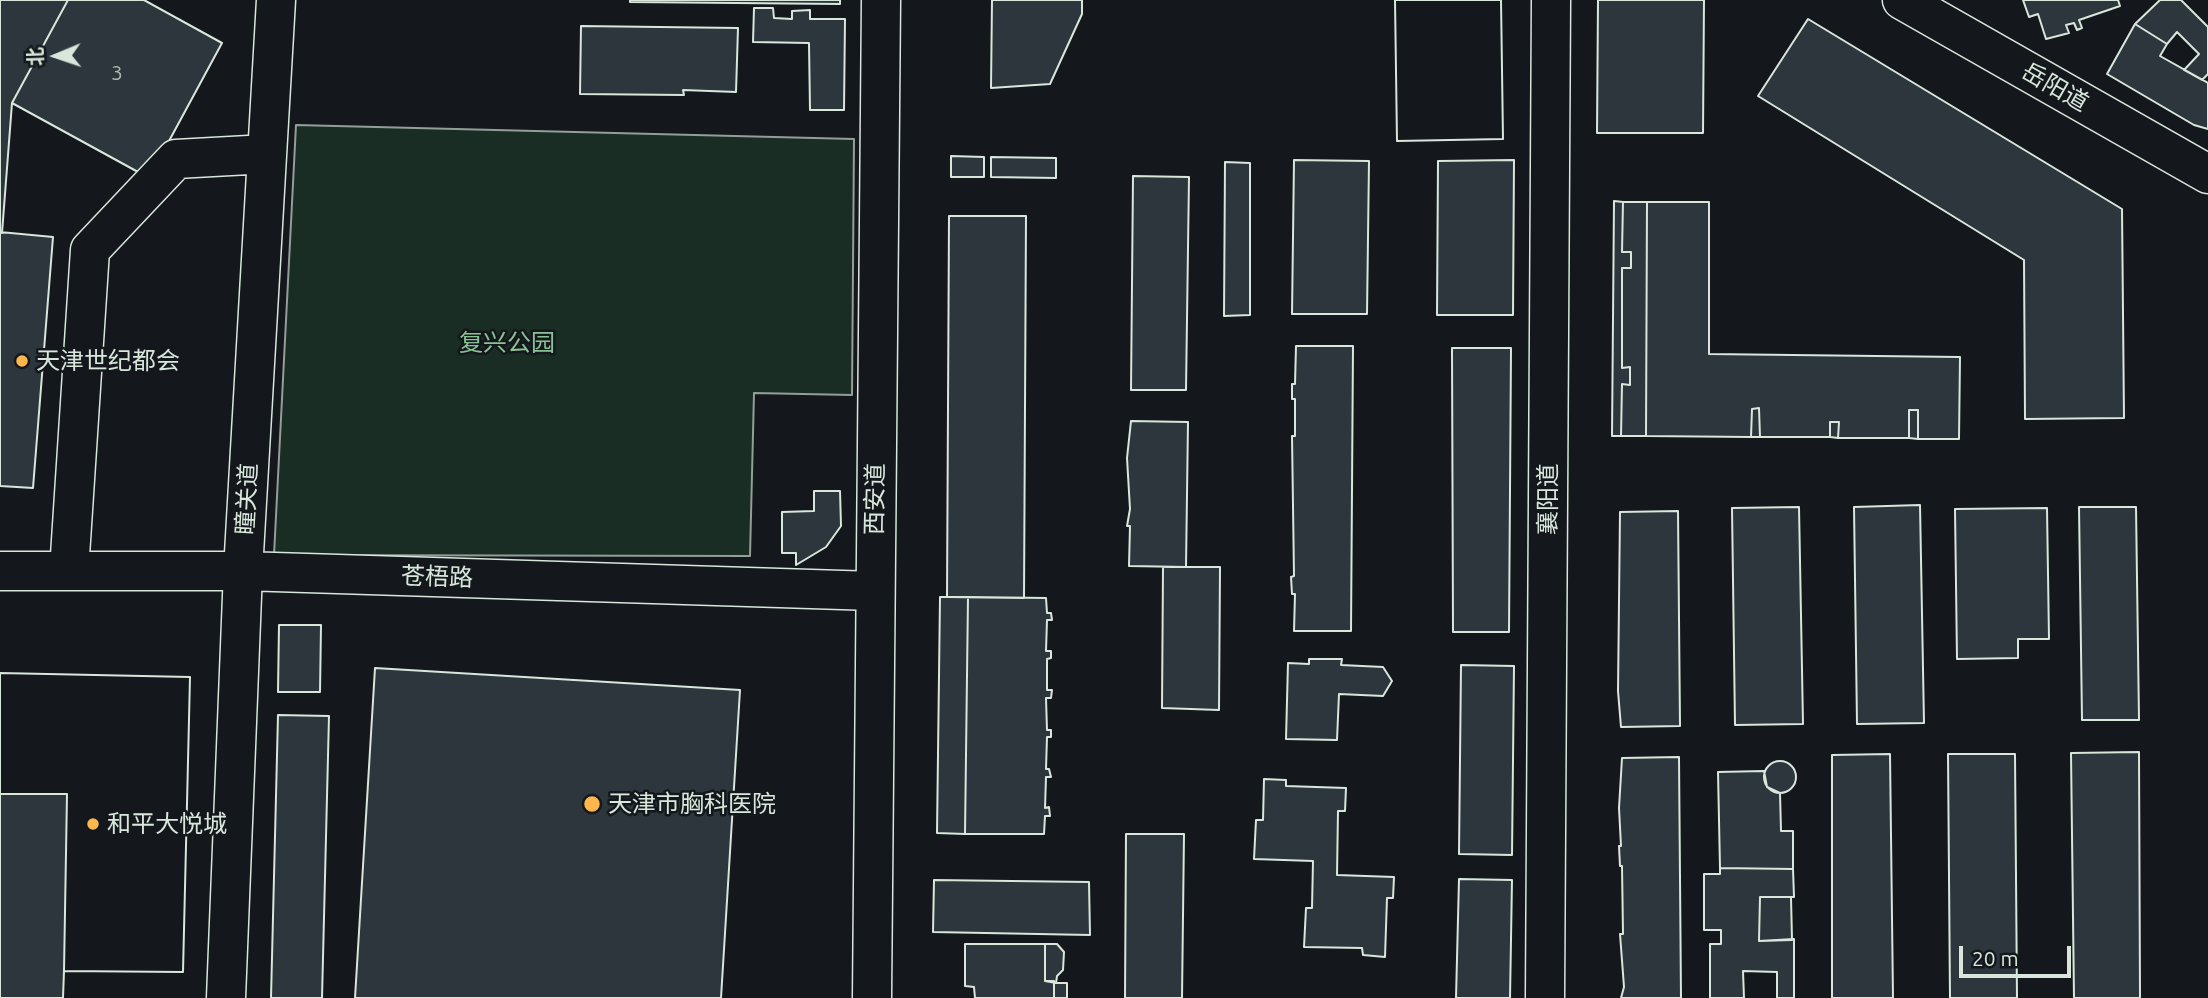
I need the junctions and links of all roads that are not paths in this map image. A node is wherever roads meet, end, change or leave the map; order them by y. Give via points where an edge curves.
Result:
1 (276, 0) edge
2 (881, 0) edge
3 (1551, 0) edge
4 (1902, 0) edge
5 (267, 155) junction
6 (2208, 174) edge
7 (0, 570) edge
8 (69, 570) junction
9 (243, 571) junction
10 (874, 591) junction
11 (226, 998) edge
12 (872, 998) edge
13 (1545, 998) edge

1 - 5 street, 瞳关道
2 - 10 street, 西安道
3 - 13 street, 襄阳道
4 - 6 street, 岳阳道
5 - 8 street via 176,159 90,250
5 - 9 street, 瞳关道
7 - 8 street, 苍梧路
8 - 9 street, 苍梧路
9 - 10 street, 苍梧路
9 - 11 street, 瞳关道
10 - 12 street, 西安道

